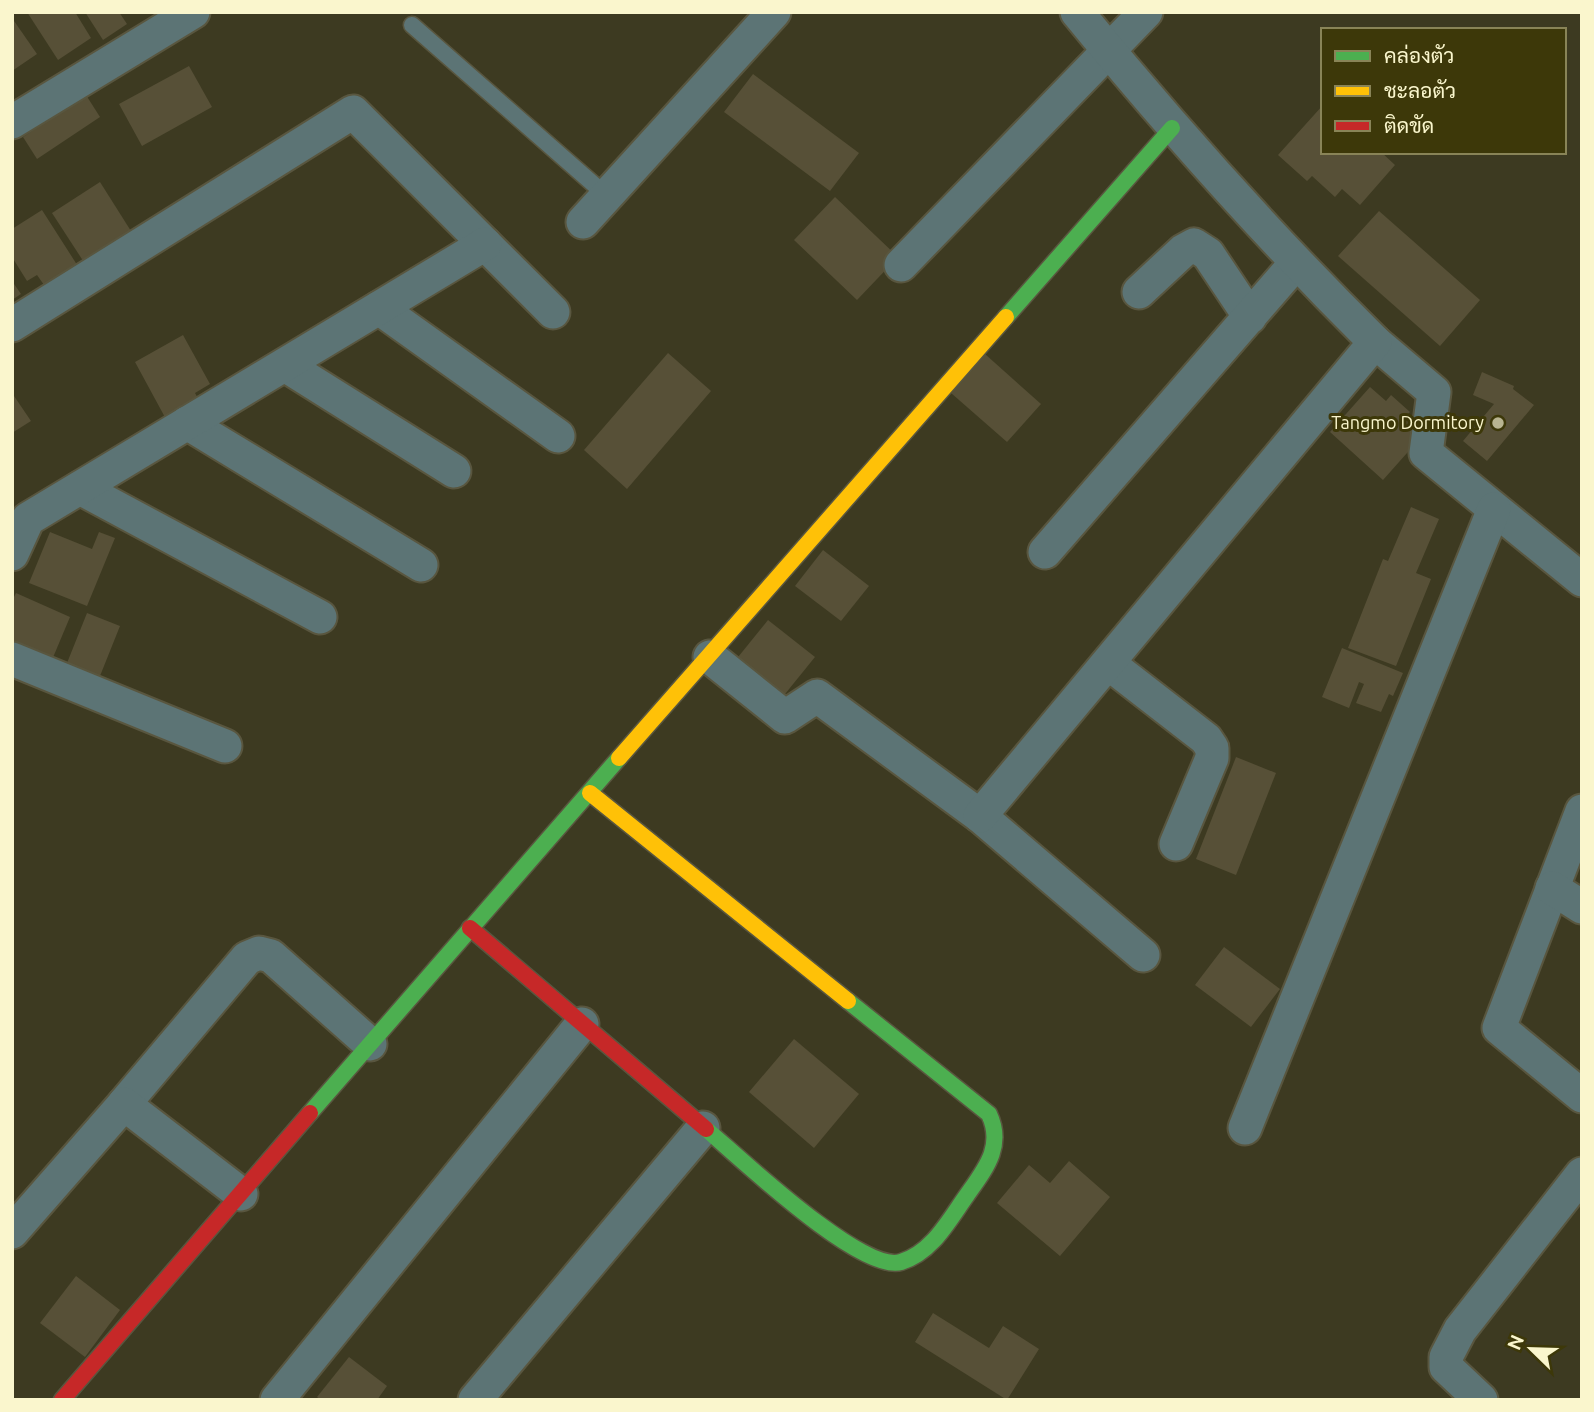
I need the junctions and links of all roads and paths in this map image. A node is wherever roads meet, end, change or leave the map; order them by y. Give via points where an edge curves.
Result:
1 (193, 12) edge
2 (774, 12) edge
3 (1077, 12) edge
4 (1146, 12) edge
5 (412, 24) dead end
6 (1108, 50) junction
7 (12, 122) edge
8 (1172, 128) junction
9 (607, 196) junction
10 (583, 222) dead end
11 (485, 243) junction
12 (1296, 263) junction
13 (901, 265) dead end
14 (1139, 292) dead end
15 (379, 307) junction
16 (552, 312) dead end
17 (1250, 317) junction
18 (12, 325) edge
19 (1375, 342) junction
20 (285, 365) junction
21 (187, 424) junction
22 (558, 436) dead end
23 (454, 471) dead end
24 (80, 488) junction
25 (1494, 509) junction
26 (1045, 552) dead end
27 (12, 554) edge
28 (421, 565) dead end
29 (1582, 580) edge
30 (320, 617) dead end
31 (710, 657) junction
32 (12, 659) edge
33 (1108, 663) junction
34 (225, 746) dead end
35 (590, 793) junction
36 (1582, 811) edge
37 (980, 816) junction
38 (1176, 845) dead end
39 (1552, 888) junction
40 (1582, 907) edge
41 (470, 928) junction
42 (1143, 955) dead end
43 (582, 1024) junction
44 (370, 1044) junction
45 (1582, 1096) edge
46 (124, 1104) junction
47 (703, 1128) junction
48 (1245, 1128) dead end
49 (1582, 1174) edge
50 (241, 1194) junction
51 (12, 1232) edge
52 (62, 1400) edge
53 (276, 1400) edge
54 (475, 1400) edge
55 (1480, 1400) edge

1 - 7 street
2 - 9 street
3 - 6 street
4 - 6 street
5 - 9 lane
6 - 8 street
6 - 13 street
8 - 12 street
8 - 31 street
9 - 10 street
11 - 15 street
11 - 16 street
11 - 18 street via 353,112
12 - 17 street
12 - 19 street
14 - 17 street via 1194,245 1208,254
15 - 20 street
15 - 22 street
17 - 26 street
19 - 25 street via 1433,391 1426,453
19 - 33 street
20 - 21 street
20 - 23 street
21 - 24 street
21 - 28 street
24 - 27 street via 28,519
24 - 30 street
25 - 29 street
25 - 48 street
31 - 35 street
31 - 37 street via 785,717 817,696
32 - 34 street
33 - 37 street
33 - 38 street via 1212,748
35 - 41 street
35 - 47 street via 989,1114 997,1143 977,1181 926,1249 899,1263 873,1259 822,1228
36 - 39 street
37 - 42 street
39 - 40 street
39 - 45 street via 1499,1028
41 - 43 street
41 - 44 street
43 - 47 street
43 - 53 street
44 - 46 street via 271,956 260,953 247,958
44 - 50 street
46 - 50 street
46 - 51 street
47 - 54 street
49 - 55 street via 1460,1330 1446,1357 1446,1367
50 - 52 street

